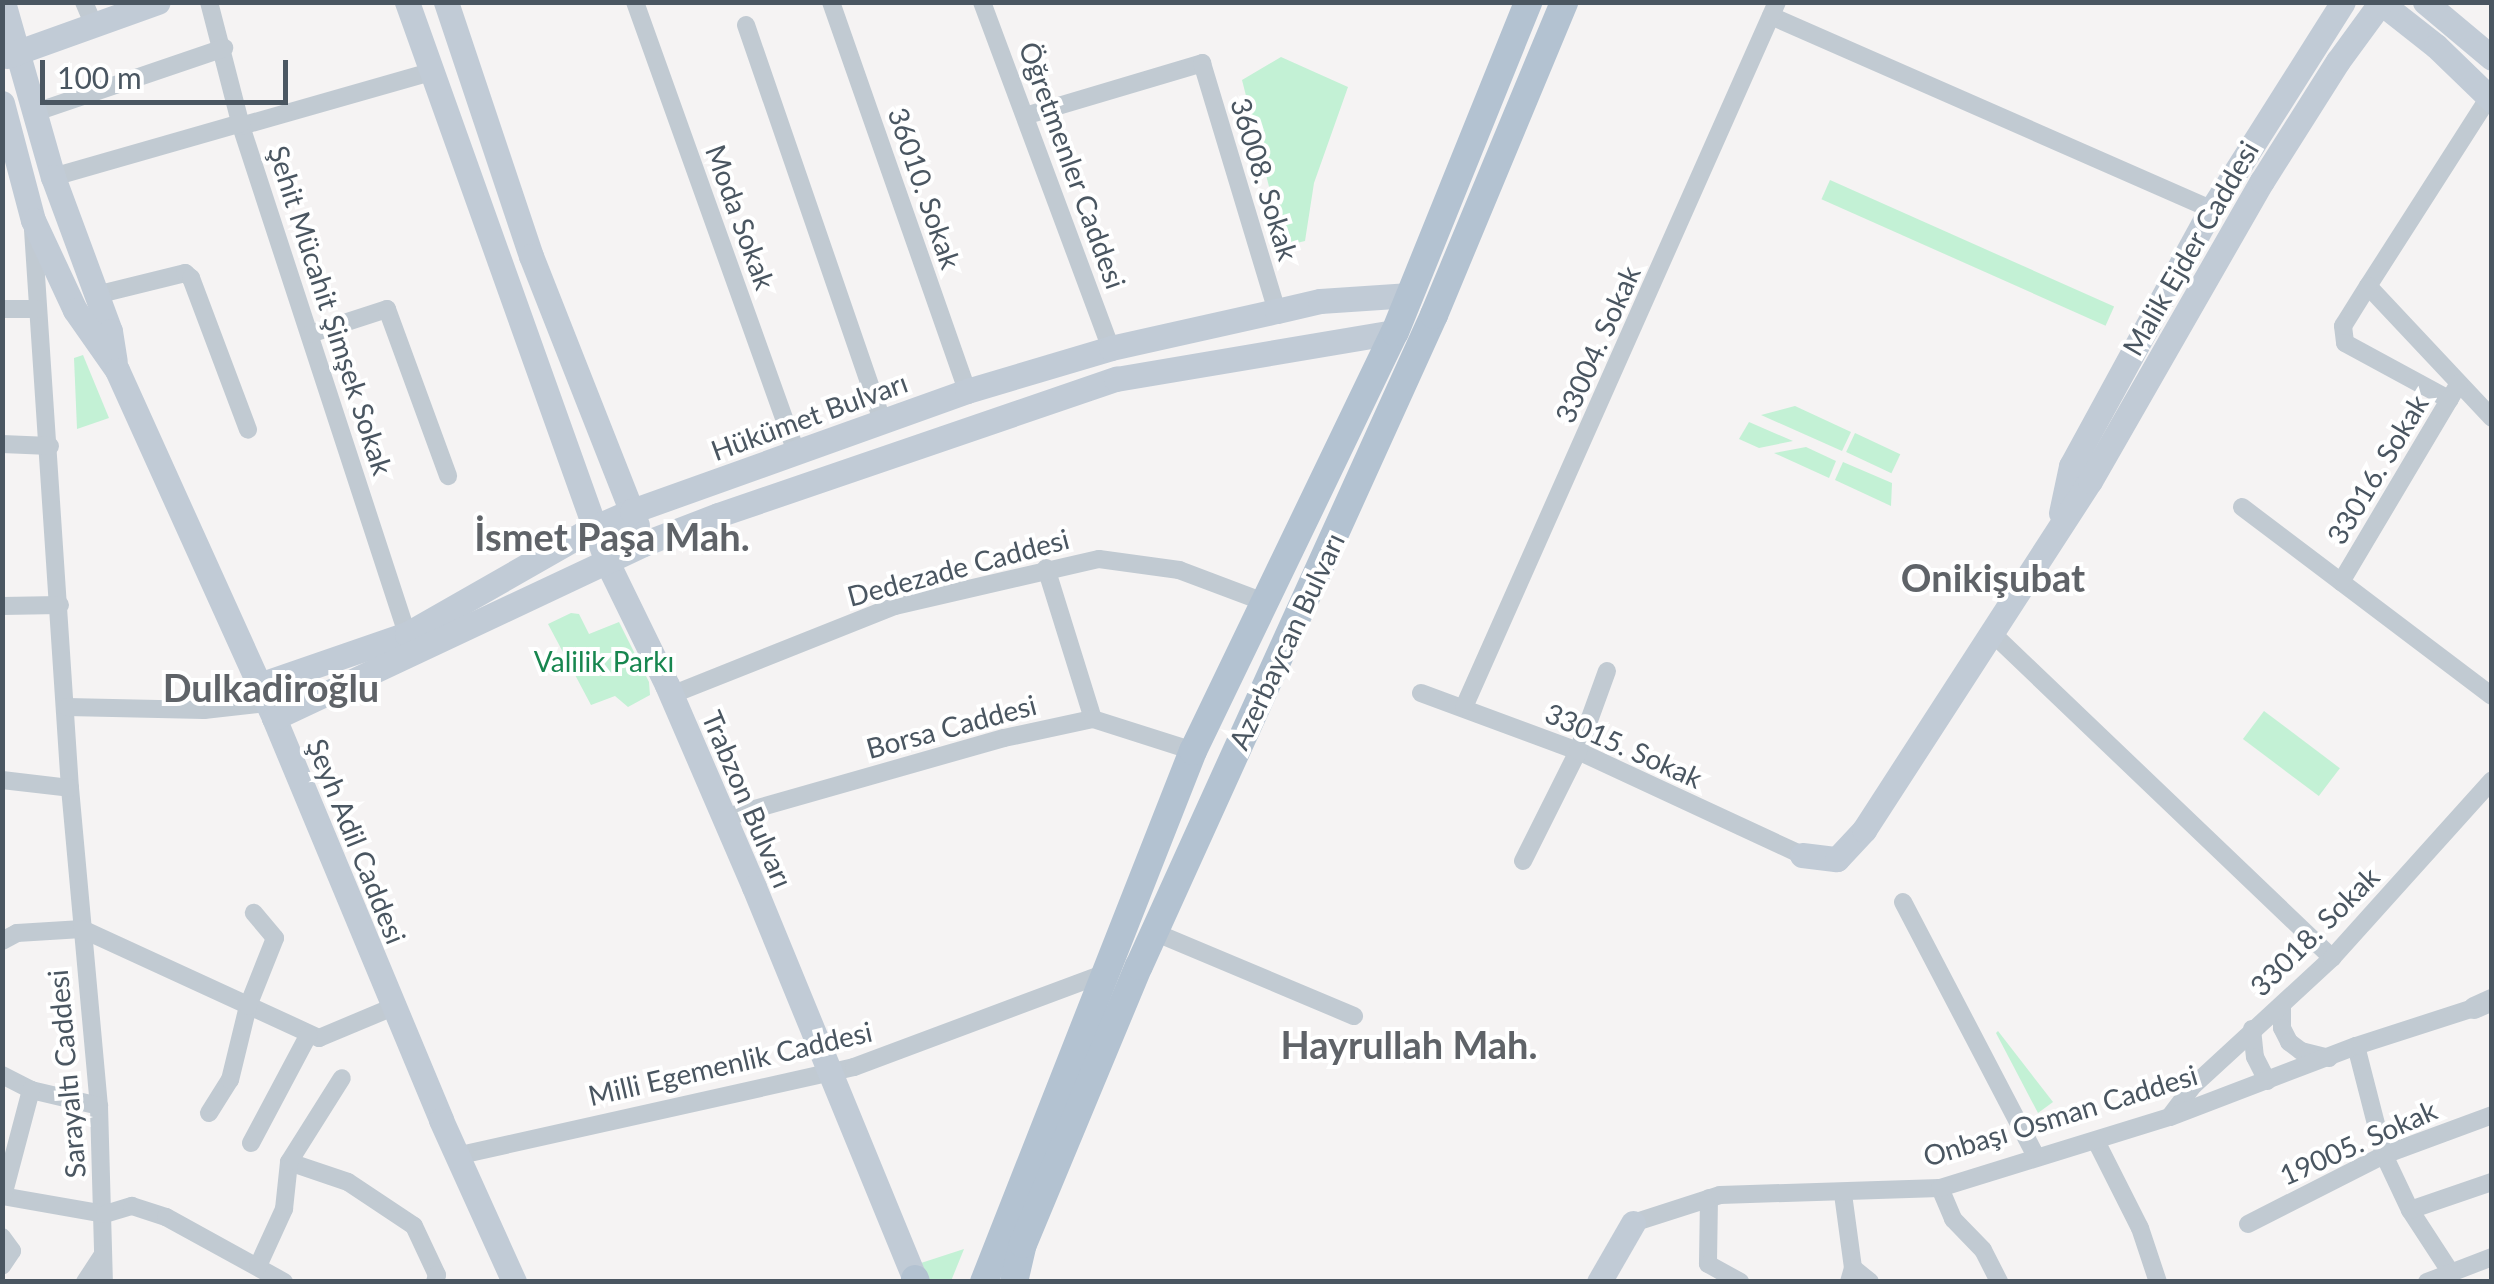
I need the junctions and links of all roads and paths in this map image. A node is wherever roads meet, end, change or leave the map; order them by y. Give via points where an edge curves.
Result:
1 (4, 2) edge
2 (209, 2) edge
3 (407, 2) edge
4 (636, 2) edge
5 (832, 2) edge
6 (982, 2) edge
7 (1528, 2) edge
8 (1564, 2) edge
9 (2343, 2) edge
10 (2380, 2) edge
11 (2425, 2) edge
12 (148, 4) edge
13 (452, 4) edge
14 (1774, 9) edge
15 (88, 13) edge
16 (746, 25) dead end
17 (224, 48) junction
18 (2492, 58) edge
19 (12, 66) edge
20 (432, 72) junction
21 (2490, 98) edge
22 (2, 103) edge
23 (36, 112) junction
24 (1028, 115) junction
25 (241, 124) junction
26 (53, 177) junction
27 (21, 206) edge
28 (2212, 210) junction
29 (2368, 286) junction
30 (96, 294) junction
31 (1410, 296) junction
32 (38, 309) junction
33 (2, 310) edge
34 (1276, 310) junction
35 (1395, 332) junction
36 (310, 334) junction
37 (1111, 348) junction
38 (117, 370) junction
39 (968, 391) junction
40 (2454, 392) junction
41 (2492, 418) edge
42 (882, 420) junction
43 (248, 430) dead end
44 (2, 444) edge
45 (50, 446) junction
46 (795, 450) junction
47 (448, 476) dead end
48 (2242, 506) dead end
49 (632, 511) junction
50 (2057, 527) junction
51 (593, 528) junction
52 (644, 544) junction
53 (606, 562) junction
54 (1046, 568) junction
55 (2342, 582) junction
56 (1266, 603) junction
57 (60, 604) junction
58 (2, 606) edge
59 (1991, 632) junction
60 (407, 634) junction
61 (1607, 670) dead end
62 (1421, 694) dead end
63 (670, 695) junction
64 (2492, 696) edge
65 (266, 702) junction
66 (1464, 707) junction
67 (67, 708) junction
68 (1093, 719) junction
69 (1193, 751) junction
70 (1578, 751) junction
71 (2, 780) edge
72 (2492, 780) edge
73 (70, 788) junction
74 (723, 818) junction
75 (1802, 854) joint
76 (1522, 861) dead end
77 (1903, 902) dead end
78 (254, 914) dead end
79 (82, 929) junction
80 (1154, 932) junction
81 (2, 941) edge
82 (2332, 958) junction
83 (1109, 972) junction
84 (1068, 987) junction
85 (2482, 1004) edge
86 (2282, 1005) junction
87 (248, 1006) junction
88 (393, 1007) junction
89 (1091, 1016) junction
90 (1354, 1016) dead end
91 (2252, 1029) junction
92 (309, 1034) junction
93 (2356, 1046) junction
94 (2329, 1058) junction
95 (831, 1073) junction
96 (2, 1075) edge
97 (342, 1078) dead end
98 (2267, 1081) junction
99 (31, 1090) junction
100 (99, 1106) junction
101 (209, 1113) dead end
102 (2492, 1114) edge
103 (2170, 1117) junction
104 (9, 1136) edge
105 (2096, 1141) junction
106 (251, 1143) dead end
107 (2035, 1155) junction
108 (2384, 1155) junction
109 (456, 1156) junction
110 (289, 1162) junction
111 (2492, 1182) edge
112 (1940, 1188) junction
113 (1844, 1194) junction
114 (3, 1196) edge
115 (1709, 1198) junction
116 (2410, 1210) junction
117 (105, 1214) junction
118 (1633, 1222) joint
119 (2248, 1224) dead end
120 (2, 1237) edge
121 (103, 1254) junction
122 (2492, 1257) edge
123 (2, 1266) edge
124 (258, 1266) junction
125 (2458, 1274) edge
126 (1851, 1275) edge
127 (915, 1280) edge
128 (85, 1282) edge
129 (104, 1282) edge
130 (284, 1282) edge
131 (435, 1282) edge
132 (514, 1282) edge
133 (984, 1282) edge
134 (1014, 1282) edge
135 (1599, 1282) edge
136 (1740, 1282) edge
137 (1870, 1282) edge
138 (1999, 1282) edge
139 (2158, 1282) edge
140 (2427, 1282) edge

1 - 19 main road, Şeyh Adil Caddesi
2 - 17 street, Şehit Mücahit Şimşek Sokak
3 - 20 main road, Trabzon Bulvarı
4 - 46 street, Moda Sokak
5 - 39 street, 36010. Sokak
6 - 24 street, Öğretmenler Caddesi
7 - 31 main road, Azerbaycan Bulvarı
8 - 80 main road, Azerbaycan Bulvarı via 1426,332
9 - 28 main road, Malik Ejder Caddesi
10 - 21 main road
10 - 50 main road, Malik Ejder Caddesi via 2262,181
11 - 18 main road
12 - 15 main road
13 - 49 main road via 531,256
14 - 28 street
14 - 66 street, 33004. Sokak
15 - 19 main road
16 - 42 street
17 - 23 street
17 - 25 street, Şehit Mücahit Şimşek Sokak
19 - 23 main road, Şeyh Adil Caddesi
20 - 25 street
20 - 51 main road, Trabzon Bulvarı
21 - 29 street
22 - 27 main road, Şeyh Adil Caddesi
23 - 26 main road, Şeyh Adil Caddesi
24 - 34 street, 36008. Sokak via 1202,63
24 - 37 street, Öğretmenler Caddesi
25 - 26 street
25 - 36 street, Şehit Mücahit Şimşek Sokak
26 - 30 main road, Şeyh Adil Caddesi
27 - 32 street, Sarayaltı Caddesi
27 - 38 main road, Şeyh Adil Caddesi via 75,310
28 - 50 main road, Malik Ejder Caddesi via 2071,466
29 - 40 street
29 - 40 street via 2344,326 2344,344
30 - 38 main road, Şeyh Adil Caddesi
30 - 43 street via 185,273 192,278
31 - 34 main road, Hükümet Bulvarı
31 - 35 main road, Azerbaycan Bulvarı
32 - 33 street
32 - 45 street, Sarayaltı Caddesi
34 - 37 main road, Hükümet Bulvarı
35 - 52 main road via 1116,379
35 - 56 main road, Azerbaycan Bulvarı
36 - 47 street via 388,309
36 - 60 street, Şehit Mücahit Şimşek Sokak
37 - 39 main road, Hükümet Bulvarı
38 - 65 main road, Şeyh Adil Caddesi
39 - 42 main road, Hükümet Bulvarı
40 - 41 street
40 - 55 street, 33016. Sokak
42 - 46 main road, Hükümet Bulvarı
44 - 45 street
45 - 57 street, Sarayaltı Caddesi
46 - 49 main road, Hükümet Bulvarı
48 - 55 street
49 - 51 main road, Hükümet Bulvarı
49 - 52 main road
50 - 59 main road, Malik Ejder Caddesi
51 - 53 main road, Trabzon Bulvarı
51 - 60 main road, Hükümet Bulvarı
52 - 53 main road
53 - 63 main road, Trabzon Bulvarı
53 - 65 main road
54 - 56 street, Dedezade Caddesi via 1098,559 1180,570
54 - 63 street, Dedezade Caddesi via 895,606
54 - 68 street
55 - 64 street
56 - 69 main road, Azerbaycan Bulvarı
57 - 58 street
57 - 67 street, Sarayaltı Caddesi
59 - 75 main road, Malik Ejder Caddesi via 1864,830 1837,859
59 - 82 street
60 - 65 main road, Hükümet Bulvarı
61 - 70 street
62 - 66 street, 33015. Sokak
63 - 74 main road, Trabzon Bulvarı
65 - 67 street via 204,710
65 - 88 main road, Şeyh Adil Caddesi
66 - 70 street, 33015. Sokak
67 - 73 street, Sarayaltı Caddesi
68 - 69 street, Borsa Caddesi
68 - 74 street, Borsa Caddesi
69 - 83 main road, Azerbaycan Bulvarı
70 - 75 street, 33015. Sokak
70 - 76 street
71 - 73 street
72 - 82 street, 33018. Sokak
73 - 79 street, Sarayaltı Caddesi
74 - 95 main road, Trabzon Bulvarı
77 - 107 street
78 - 87 street via 275,938
79 - 81 street via 17,933
79 - 87 street
79 - 100 street, Sarayaltı Caddesi
80 - 90 street
80 - 134 main road, Azerbaycan Bulvarı via 1023,1244
82 - 86 street, 33018. Sokak
83 - 84 street, Milli Egemenlik Caddesi
83 - 89 main road, Azerbaycan Bulvarı
84 - 89 street via 1087,996
84 - 95 street, Milli Egemenlik Caddesi
85 - 93 street, Onbaşı Osman Caddesi
86 - 91 street, 33018. Sokak
86 - 94 street via 2289,1042
87 - 92 street
87 - 101 street via 230,1080
88 - 92 street via 319,1038
88 - 109 main road, Şeyh Adil Caddesi
89 - 133 main road, Azerbaycan Bulvarı
91 - 98 street via 2255,1058
91 - 103 street, 33018. Sokak
92 - 106 street
93 - 94 street, Onbaşı Osman Caddesi
93 - 108 street
94 - 98 street, Onbaşı Osman Caddesi
95 - 109 street, Milli Egemenlik Caddesi
95 - 127 main road, Trabzon Bulvarı
96 - 99 street
97 - 110 street
98 - 103 street, Onbaşı Osman Caddesi
99 - 100 street
99 - 104 street
100 - 117 street, Sarayaltı Caddesi
102 - 108 street, 19005. Sokak
103 - 105 street, Onbaşı Osman Caddesi
104 - 114 street
105 - 107 street, Onbaşı Osman Caddesi
105 - 139 street via 2140,1228
107 - 112 street, Onbaşı Osman Caddesi
108 - 116 street
108 - 119 street, 19005. Sokak
109 - 132 main road, Şeyh Adil Caddesi
110 - 124 street via 284,1209
110 - 131 street via 348,1182 414,1226
111 - 116 street
112 - 113 street, Onbaşı Osman Caddesi
112 - 138 street via 1953,1219 1983,1250
113 - 115 street, Onbaşı Osman Caddesi
113 - 126 street
114 - 117 street
115 - 118 street, Onbaşı Osman Caddesi
115 - 136 street via 1708,1264
116 - 125 street
117 - 121 street, Sarayaltı Caddesi
117 - 124 street via 132,1206 166,1217
118 - 135 main road
120 - 123 street via 12,1251
121 - 128 street
121 - 129 street, Sarayaltı Caddesi
122 - 125 street
124 - 130 street
125 - 140 street
126 - 137 street

